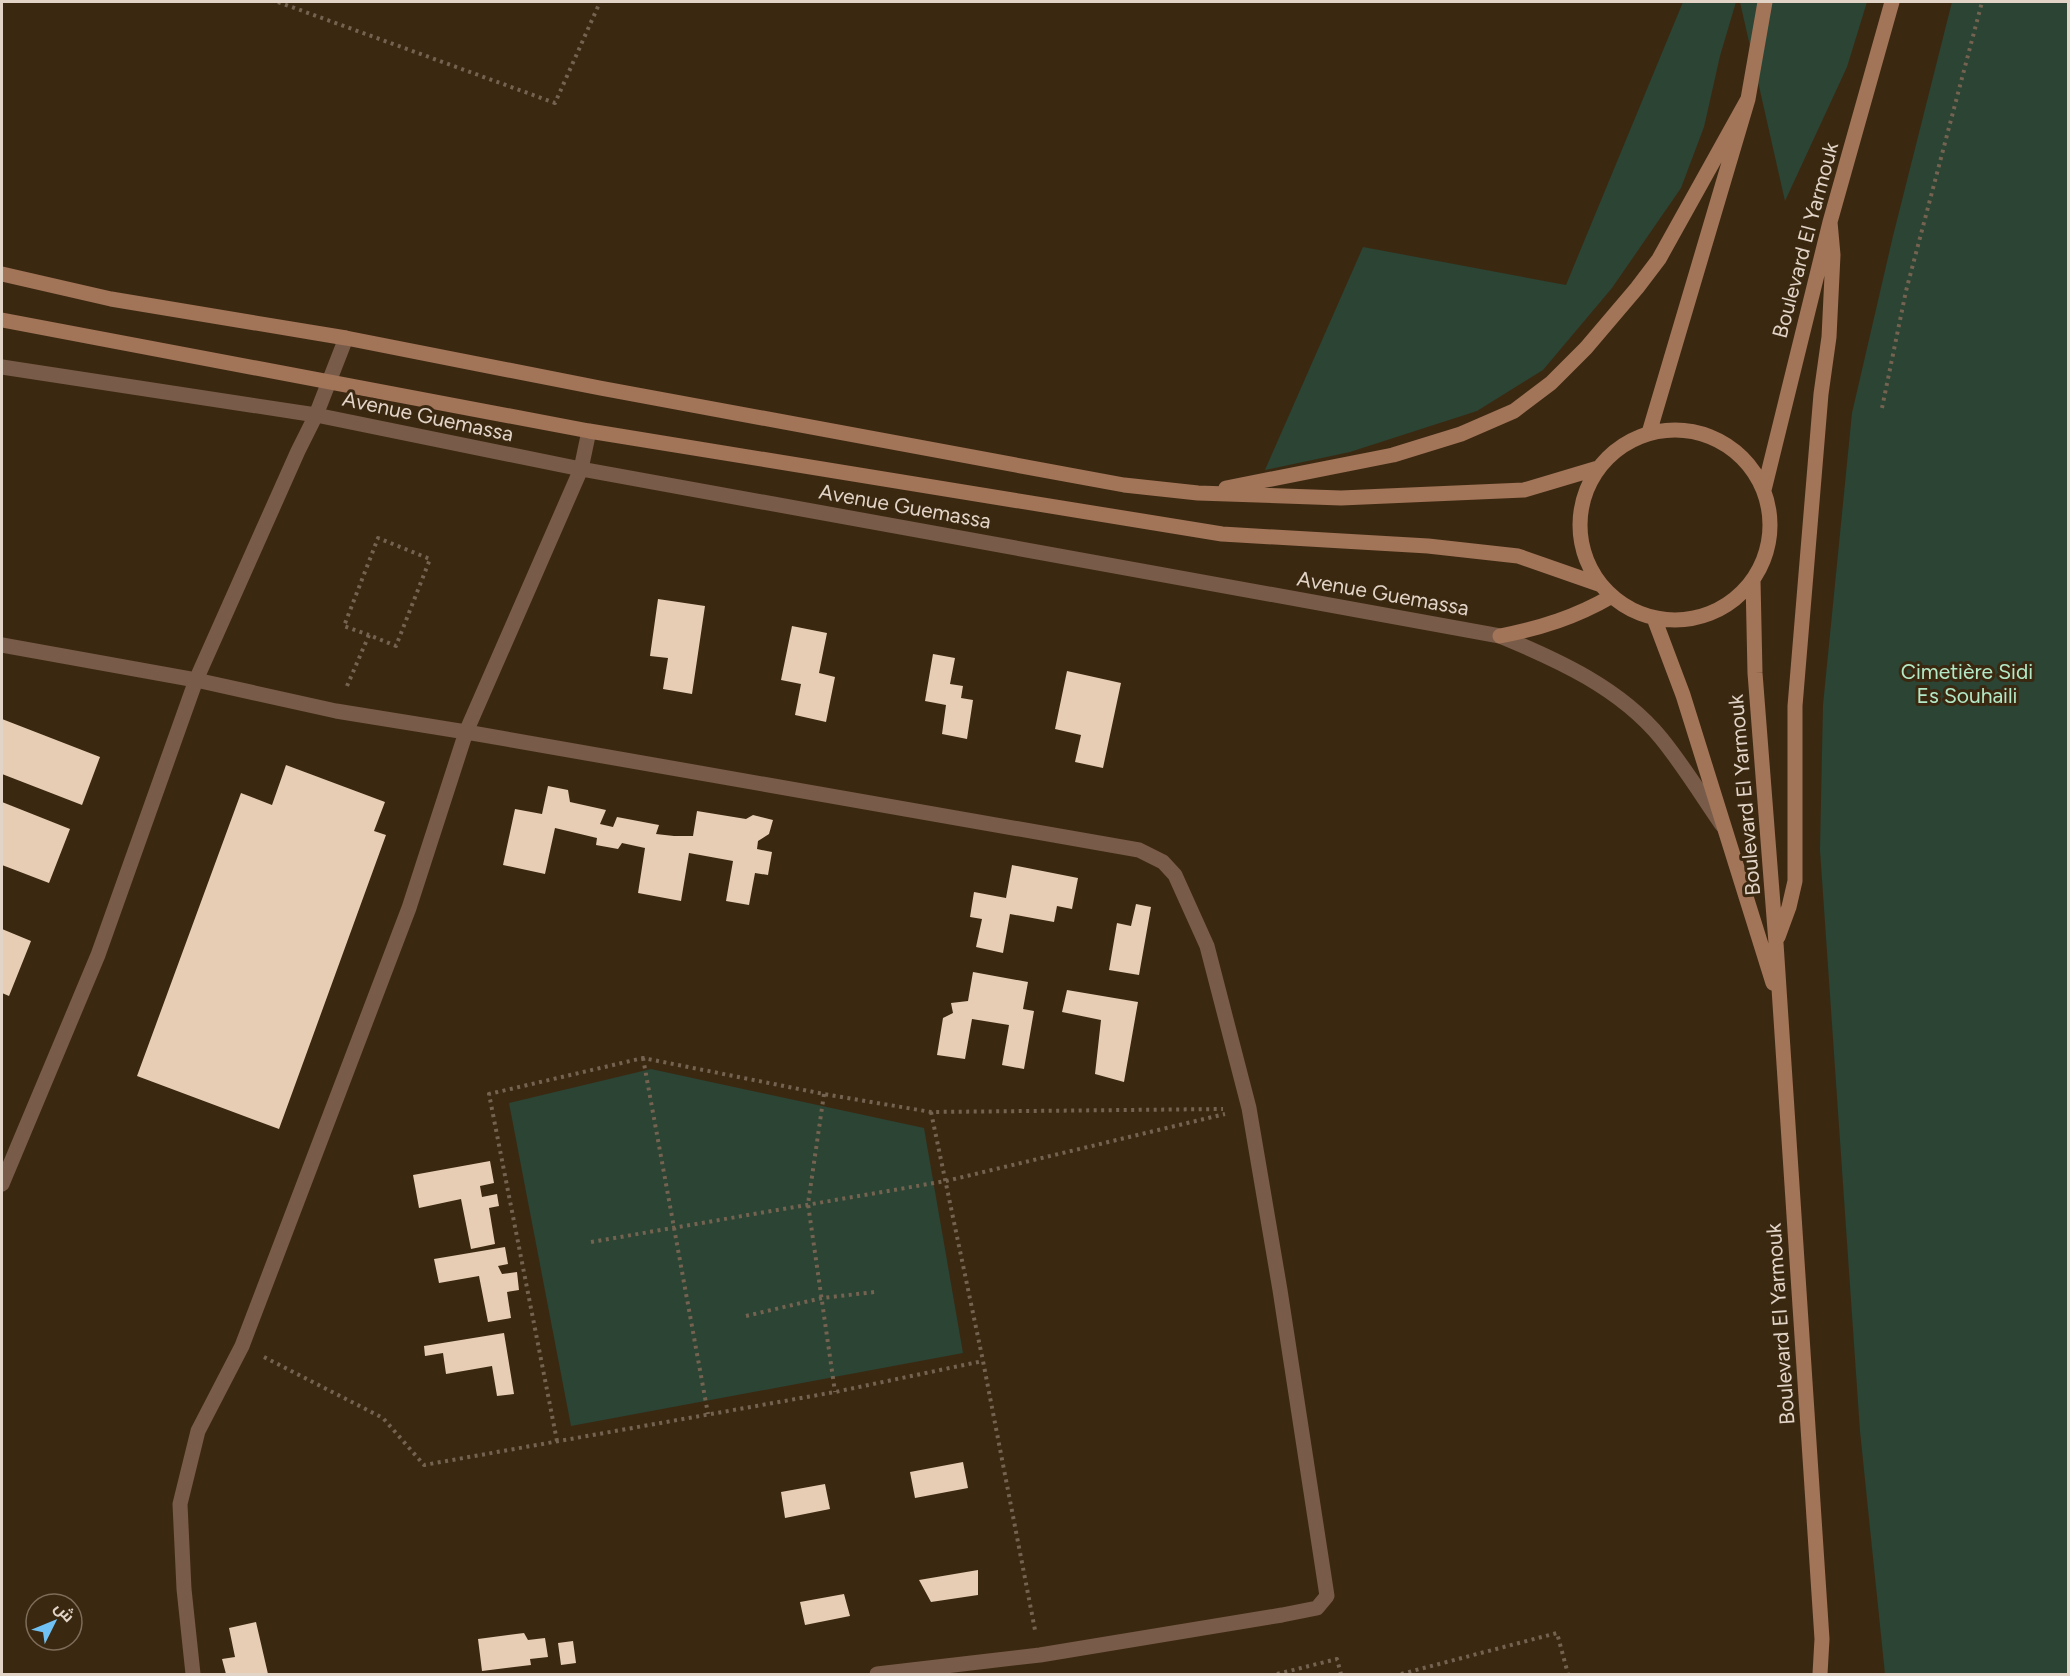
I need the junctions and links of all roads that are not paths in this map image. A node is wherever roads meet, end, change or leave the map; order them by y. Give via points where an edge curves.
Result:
1 (1765, 2) edge
2 (1892, 2) edge
3 (1748, 99) junction
4 (1830, 222) junction
5 (2, 274) edge
6 (2, 320) edge
7 (346, 338) junction
8 (2, 367) edge
9 (328, 383) junction
10 (316, 414) junction
11 (589, 431) junction
12 (1649, 433) junction
13 (1598, 468) junction
14 (581, 469) junction
15 (1764, 490) junction
16 (1198, 493) junction
17 (1753, 580) junction
18 (1607, 591) junction
19 (1654, 618) junction
20 (1500, 636) junction
21 (2, 645) edge
22 (196, 680) junction
23 (466, 732) junction
24 (1726, 831) junction
25 (1776, 943) junction
26 (1780, 1006) junction
27 (8, 1147) edge
28 (2, 1184) edge
29 (1822, 1640) junction
30 (193, 1674) edge
31 (877, 1674) edge
32 (1820, 1674) edge
33 (1829, 1674) edge

1 - 3 main road
2 - 4 main road, Boulevard El Yarmouk
3 - 12 main road
3 - 16 main road via 1659,259 1586,348 1551,383 1514,411 1461,434 1394,455
4 - 15 main road, Boulevard El Yarmouk
4 - 25 main road via 1833,255 1829,337 1795,706 1795,881
5 - 7 main road via 111,299
6 - 9 main road, Avenue Guemassa
7 - 9 street
7 - 16 main road via 1124,485
8 - 10 street, Avenue Guemassa
9 - 10 street
9 - 11 main road, Avenue Guemassa
10 - 14 street, Avenue Guemassa
10 - 22 street
11 - 14 street
11 - 18 main road, Avenue Guemassa via 1222,534 1428,546 1518,556
12 - 13 main road via 1620,446
12 - 15 main road via 1679,429 1710,435 1748,463
13 - 16 main road via 1524,490 1341,498
13 - 18 main road via 1588,483 1579,518 1580,536 1591,570
14 - 20 street, Avenue Guemassa
14 - 23 street
15 - 17 main road via 1770,513 1770,537
17 - 19 main road via 1743,593 1717,611 1686,620
17 - 25 main road, Boulevard El Yarmouk via 1755,673
18 - 19 main road via 1632,610
18 - 20 main road via 1588,610 1563,621
19 - 24 main road, Boulevard El Yarmouk
20 - 24 street, Avenue Guemassa via 1585,676 1643,719 1661,738
21 - 22 street
22 - 23 street via 336,711
22 - 27 street via 98,954
23 - 30 street via 410,908 242,1346 198,1431 180,1504
23 - 31 street via 1139,850 1163,862 1175,875 1203,935 1249,1108 1327,1596 1317,1608 1040,1655
24 - 26 main road, Boulevard El Yarmouk
25 - 26 main road, Boulevard El Yarmouk
26 - 29 main road, Boulevard El Yarmouk
27 - 28 street
29 - 32 main road, Boulevard El Yarmouk
29 - 33 main road, Boulevard El Yarmouk

